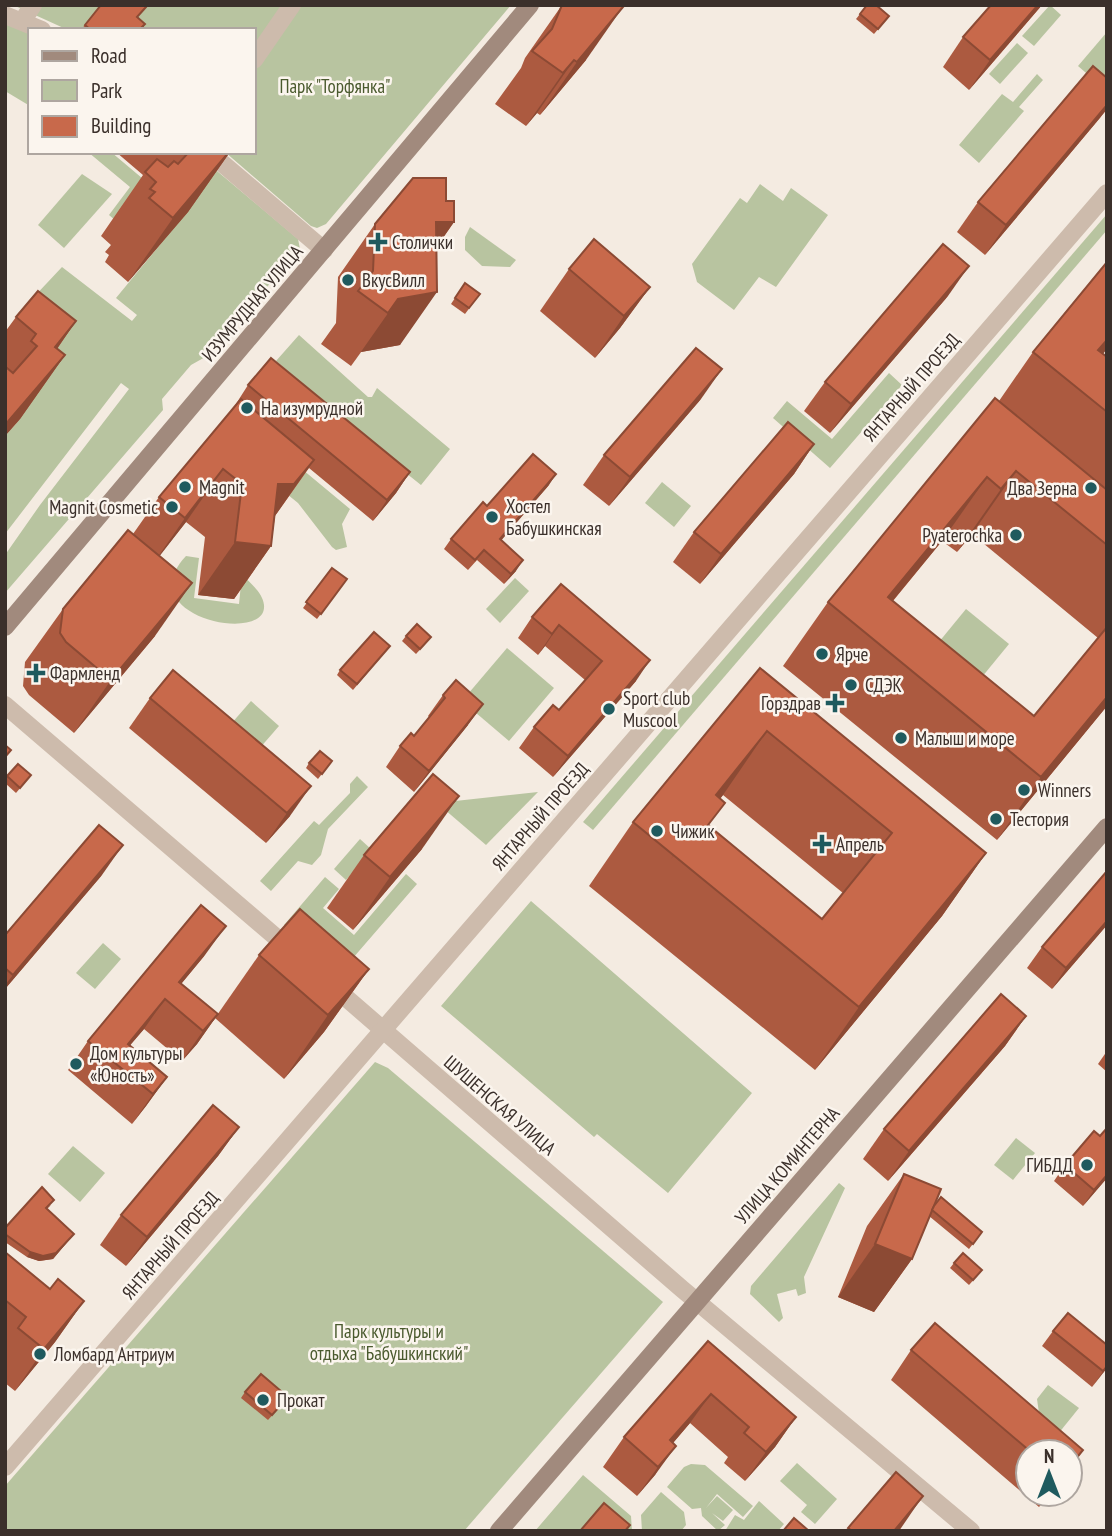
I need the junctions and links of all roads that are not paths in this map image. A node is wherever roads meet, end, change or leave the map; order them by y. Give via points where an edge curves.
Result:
1 (292, 5) edge
2 (530, 5) edge
3 (20, 13) edge
4 (40, 28) edge
5 (256, 57) edge
6 (211, 154) edge
7 (1107, 192) edge
8 (324, 250) junction
9 (5, 627) edge
10 (5, 705) edge
11 (1107, 827) edge
12 (383, 1030) junction
13 (696, 1301) junction
14 (5, 1467) edge
15 (499, 1531) edge
16 (971, 1531) edge

1 - 5 street
2 - 8 street, ИЗУМРУДНАЯ УЛИЦА
3 - 4 street
6 - 8 street
7 - 12 street, ЯНТАРНЫЙ ПРОЕЗД
8 - 9 street, ИЗУМРУДНАЯ УЛИЦА
10 - 12 street, ШУШЕНСКАЯ УЛИЦА
11 - 13 street, УЛИЦА КОМИНТЕРНА
12 - 13 street, ШУШЕНСКАЯ УЛИЦА
12 - 14 street, ЯНТАРНЫЙ ПРОЕЗД
13 - 15 street, УЛИЦА КОМИНТЕРНА
13 - 16 street, ШУШЕНСКАЯ УЛИЦА

